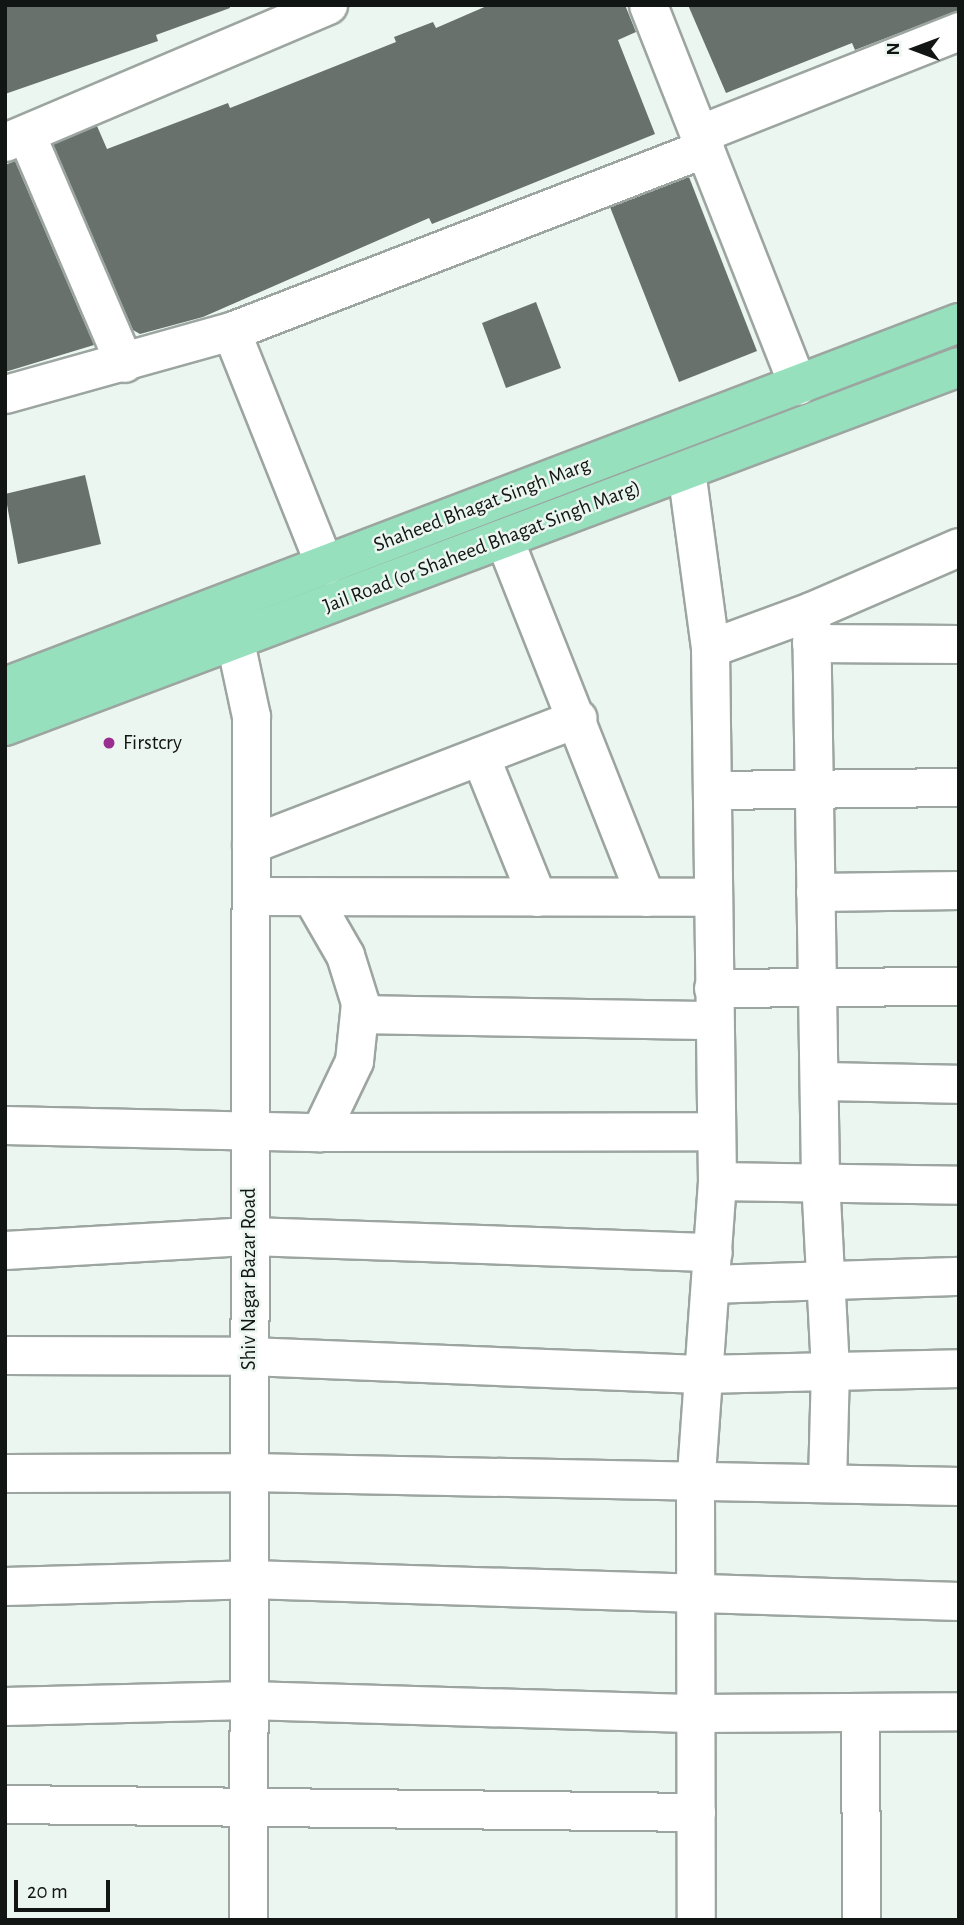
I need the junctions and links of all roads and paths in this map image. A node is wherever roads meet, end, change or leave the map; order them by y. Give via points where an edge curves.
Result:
1 (328, 5) edge
2 (648, 5) edge
3 (959, 31) edge
4 (15, 138) edge
5 (702, 141) junction
6 (959, 323) edge
7 (232, 331) junction
8 (124, 363) junction
9 (959, 367) edge
10 (798, 384) junction
11 (5, 394) edge
12 (686, 470) junction
13 (504, 539) junction
14 (959, 547) edge
15 (325, 566) junction
16 (232, 622) junction
17 (811, 627) junction
18 (959, 645) edge
19 (710, 648) junction
20 (5, 687) edge
21 (578, 718) junction
22 (5, 726) edge
23 (480, 756) junction
24 (959, 787) edge
25 (814, 789) junction
26 (712, 790) junction
27 (251, 844) junction
28 (959, 890) edge
29 (816, 892) junction
30 (251, 896) junction
31 (311, 897) junction
32 (537, 897) junction
33 (646, 897) junction
34 (712, 897) junction
35 (818, 986) junction
36 (959, 986) edge
37 (713, 1004) junction
38 (360, 1014) junction
39 (819, 1081) junction
40 (959, 1084) edge
41 (5, 1125) edge
42 (249, 1130) junction
43 (714, 1131) junction
44 (320, 1132) junction
45 (820, 1179) junction
46 (717, 1181) junction
47 (959, 1185) edge
48 (250, 1236) junction
49 (5, 1250) edge
50 (713, 1268) junction
51 (959, 1276) edge
52 (826, 1281) junction
53 (5, 1355) edge
54 (249, 1356) junction
55 (830, 1368) junction
56 (959, 1368) edge
57 (700, 1374) junction
58 (249, 1472) junction
59 (5, 1473) edge
60 (827, 1481) junction
61 (695, 1485) junction
62 (959, 1486) edge
63 (248, 1579) junction
64 (5, 1586) edge
65 (696, 1593) junction
66 (959, 1601) edge
67 (248, 1700) junction
68 (5, 1706) edge
69 (959, 1711) edge
70 (697, 1713) junction
71 (860, 1713) junction
72 (5, 1804) edge
73 (248, 1804) junction
74 (696, 1811) junction
75 (248, 1920) edge
76 (696, 1920) edge
77 (861, 1920) edge

1 - 4 street
2 - 5 street
3 - 5 street
4 - 8 street
5 - 7 street
5 - 10 street
6 - 10 main road, Shaheed Bhagat Singh Marg
7 - 8 street
7 - 15 street
8 - 11 street
9 - 12 main road, Jail Road (or Shaheed Bhagat Singh Marg)
10 - 15 main road, Shaheed Bhagat Singh Marg
12 - 13 main road, Jail Road (or Shaheed Bhagat Singh Marg)
12 - 19 street
13 - 16 main road, Jail Road (or Shaheed Bhagat Singh Marg)
13 - 21 street
14 - 17 street
15 - 16 main road, Shaheed Bhagat Singh Marg
16 - 20 main road, Shaheed Bhagat Singh Marg
16 - 22 main road, Jail Road (or Shaheed Bhagat Singh Marg)
16 - 27 street, Shiv Nagar Bazar Road via 251,716
17 - 18 street
17 - 19 street
17 - 25 street
19 - 26 street
21 - 23 street
21 - 33 street
23 - 27 street
23 - 32 street
24 - 25 street
25 - 26 street
25 - 29 street
26 - 34 street
27 - 30 street, Shiv Nagar Bazar Road
28 - 29 street
29 - 35 street
30 - 31 street
30 - 42 street, Shiv Nagar Bazar Road
31 - 32 street
31 - 38 street via 345,955
32 - 33 street
33 - 34 street
34 - 37 street
35 - 36 street
35 - 37 street
35 - 39 street
37 - 38 street
37 - 43 street
38 - 44 street via 354,1061
39 - 40 street
39 - 45 street
41 - 42 street
42 - 44 street
42 - 48 street, Shiv Nagar Bazar Road
43 - 44 street
43 - 46 street
45 - 46 street
45 - 47 street
45 - 52 street
46 - 50 street
48 - 49 street
48 - 50 street
48 - 54 street, Shiv Nagar Bazar Road
50 - 52 street
50 - 57 street
51 - 52 street
52 - 55 street
53 - 54 street
54 - 57 street
54 - 58 street, Shiv Nagar Bazar Road
55 - 56 street
55 - 57 street
55 - 60 street
57 - 61 street
58 - 59 street
58 - 61 street
58 - 63 street, Shiv Nagar Bazar Road
60 - 61 street
60 - 62 street
61 - 65 street
63 - 64 street
63 - 65 street
63 - 67 street, Shiv Nagar Bazar Road
65 - 66 street
65 - 70 street
67 - 68 street
67 - 70 street
67 - 73 street, Shiv Nagar Bazar Road
69 - 71 street
70 - 71 street
70 - 74 street
71 - 77 street
72 - 73 street
73 - 74 street
73 - 75 street, Shiv Nagar Bazar Road
74 - 76 street

